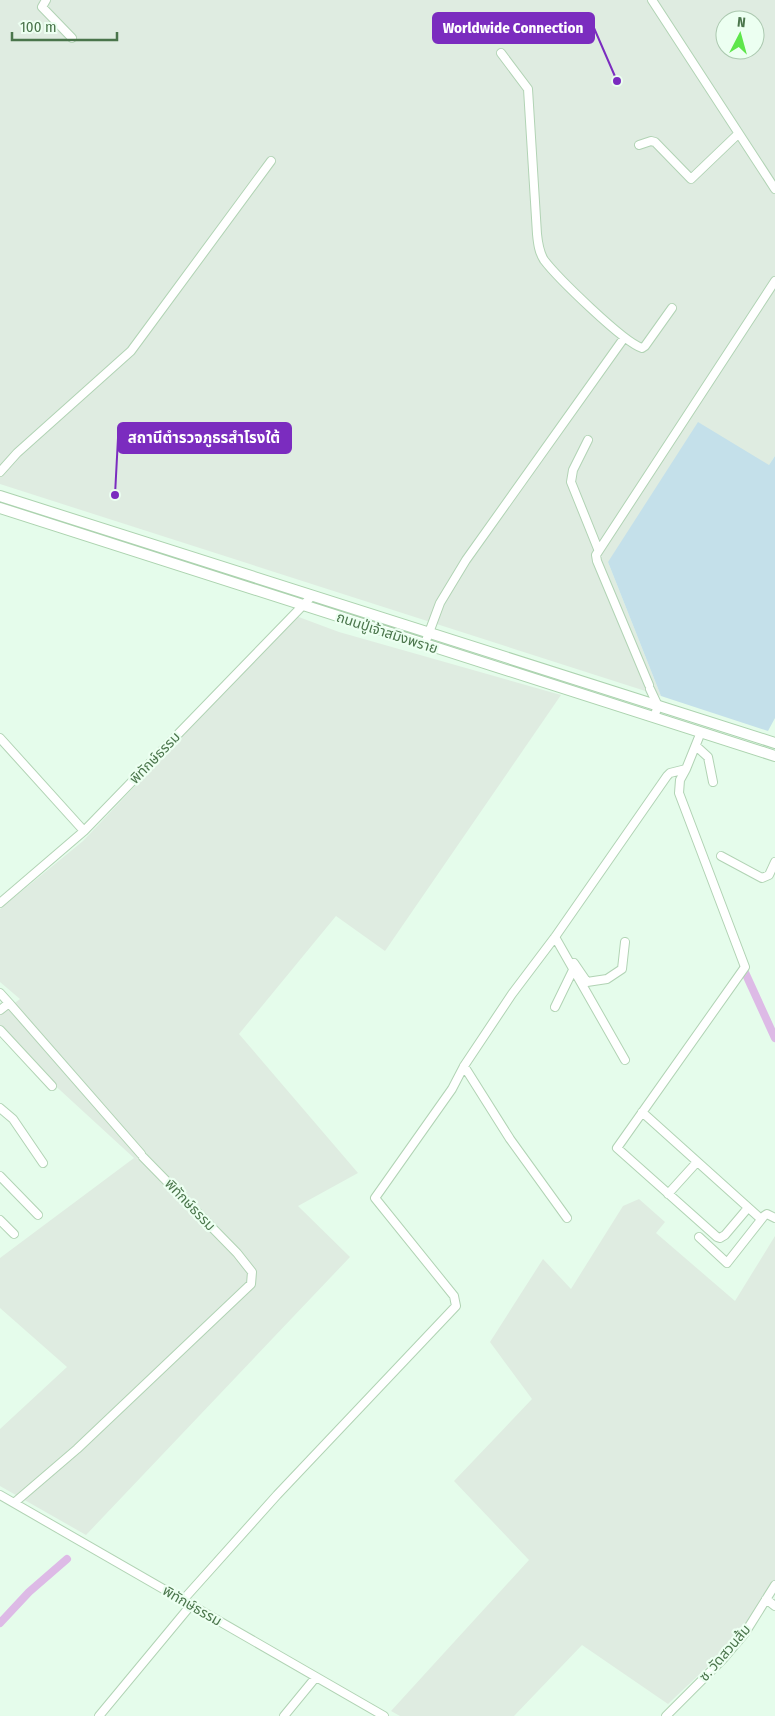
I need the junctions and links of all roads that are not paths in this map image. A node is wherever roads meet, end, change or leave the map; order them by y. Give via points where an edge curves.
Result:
1 (46, 0) edge
2 (652, 0) edge
3 (72, 38) dead end
4 (501, 53) dead end
5 (738, 134) junction
6 (639, 146) dead end
7 (270, 161) dead end
8 (775, 190) edge
9 (775, 281) edge
10 (672, 308) dead end
11 (624, 338) junction
12 (588, 440) dead end
13 (0, 472) edge
14 (0, 496) edge
15 (0, 508) edge
16 (98, 534) junction
17 (598, 549) junction
18 (312, 596) junction
19 (303, 605) junction
20 (428, 634) junction
21 (425, 645) junction
22 (658, 706) junction
23 (654, 717) junction
24 (701, 732) junction
25 (0, 738) edge
26 (775, 743) edge
27 (696, 746) junction
28 (775, 756) edge
29 (686, 769) junction
30 (713, 782) dead end
31 (84, 831) junction
32 (721, 856) dead end
33 (775, 862) edge
34 (0, 904) edge
35 (555, 937) junction
36 (625, 942) dead end
37 (565, 957) junction
38 (573, 970) junction
39 (0, 993) edge
40 (9, 1003) junction
41 (554, 1007) dead end
42 (0, 1010) edge
43 (0, 1030) edge
44 (625, 1060) dead end
45 (464, 1066) junction
46 (52, 1086) dead end
47 (0, 1108) edge
48 (642, 1112) junction
49 (697, 1162) junction
50 (43, 1163) dead end
51 (0, 1176) edge
52 (668, 1194) junction
53 (747, 1209) junction
54 (38, 1215) dead end
55 (567, 1218) dead end
56 (775, 1218) edge
57 (761, 1219) junction
58 (0, 1220) edge
59 (14, 1234) dead end
60 (700, 1237) dead end
61 (0, 1495) edge
62 (14, 1504) junction
63 (775, 1585) edge
64 (766, 1599) junction
65 (183, 1600) junction
66 (191, 1606) junction
67 (775, 1606) edge
68 (316, 1677) junction
69 (100, 1716) edge
70 (284, 1716) edge
71 (384, 1716) edge
72 (666, 1716) edge

1 - 3 street via 42,7
2 - 5 street
4 - 11 street via 528,89 539,249 544,260
5 - 6 street via 691,179 655,142
5 - 8 street
7 - 13 street via 131,351
9 - 17 street
10 - 11 street via 642,348
11 - 20 street via 466,560 440,603
12 - 17 street via 571,482
14 - 16 main road, ถนนปู่เจ้าสมิงพราย
15 - 16 main road, ถนนปู่เจ้าสมิงพราย
16 - 18 main road, ถนนปู่เจ้าสมิงพราย
16 - 19 main road, ถนนปู่เจ้าสมิงพราย
17 - 22 street via 596,561
18 - 19 street, พิทักษ์ธรรม
18 - 20 main road, ถนนปู่เจ้าสมิงพราย
19 - 21 main road, ถนนปู่เจ้าสมิงพราย
19 - 31 street, พิทักษ์ธรรม
20 - 21 street
20 - 22 main road, ถนนปู่เจ้าสมิงพราย
21 - 23 main road, ถนนปู่เจ้าสมิงพราย
22 - 23 street
22 - 26 main road, ถนนปู่เจ้าสมิงพราย
23 - 24 main road, ถนนปู่เจ้าสมิงพราย
24 - 27 street
24 - 28 main road, ถนนปู่เจ้าสมิงพราย
25 - 31 street
27 - 29 street
27 - 30 street via 706,752
29 - 35 street via 667,776
29 - 48 street via 680,780 679,793 745,966
31 - 34 street, พิทักษ์ธรรม
32 - 33 street via 762,878 769,875
35 - 37 street
35 - 45 street
36 - 37 street via 622,969 616,975 596,982 588,982 573,961
37 - 38 street
38 - 41 street
38 - 44 street
39 - 40 street, พิทักษ์ธรรม
40 - 42 street
40 - 62 street, พิทักษ์ธรรม via 142,1156 252,1272 251,1284
43 - 46 street
45 - 55 street via 510,1139
45 - 65 street via 452,1090 376,1198 454,1296 456,1306
47 - 50 street via 12,1119
48 - 49 street
48 - 52 street via 617,1148
49 - 52 street
49 - 53 street
51 - 54 street
52 - 53 street via 720,1238
53 - 57 street
56 - 57 street via 767,1214
57 - 60 street via 728,1263
58 - 59 street
61 - 62 street, พิทักษ์ธรรม
62 - 65 street, พิทักษ์ธรรม
63 - 64 street, ซ. วัดสวนส้ม
64 - 67 street
64 - 72 street, ซ. วัดสวนส้ม via 745,1633 723,1659
65 - 66 street, พิทักษ์ธรรม
66 - 68 street, พิทักษ์ธรรม
66 - 69 street
68 - 70 street
68 - 71 street, พิทักษ์ธรรม

